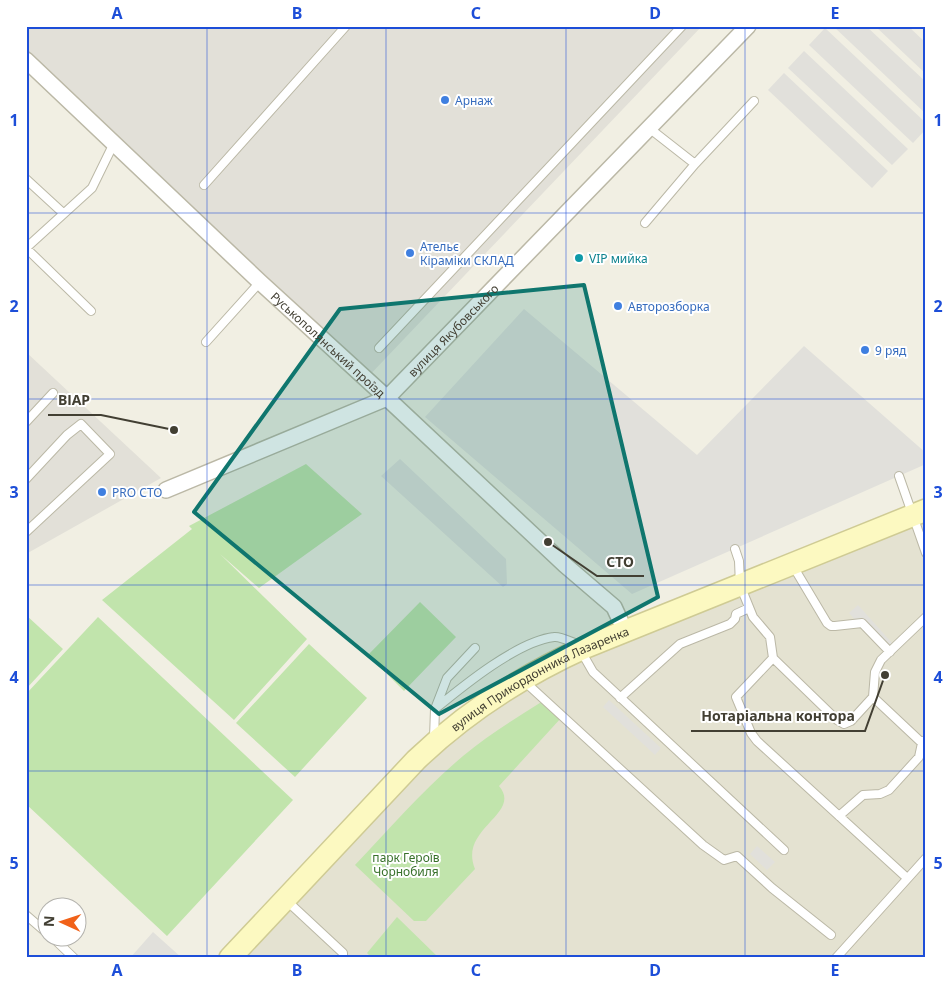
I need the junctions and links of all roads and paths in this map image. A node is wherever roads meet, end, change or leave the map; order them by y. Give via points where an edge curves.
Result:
1 (346, 26) edge
2 (682, 26) edge
3 (748, 26) edge
4 (26, 60) edge
5 (754, 101) dead end
6 (649, 128) junction
7 (114, 143) junction
8 (695, 164) junction
9 (26, 179) edge
10 (204, 185) dead end
11 (63, 213) junction
12 (645, 223) dead end
13 (26, 248) edge
14 (260, 282) junction
15 (91, 311) dead end
16 (206, 342) dead end
17 (379, 348) dead end
18 (53, 393) dead end
19 (387, 398) junction
20 (26, 422) edge
21 (899, 476) dead end
22 (26, 480) edge
23 (166, 490) dead end
24 (919, 512) edge
25 (26, 532) edge
26 (735, 549) dead end
27 (926, 553) edge
28 (792, 563) junction
29 (740, 585) junction
30 (749, 608) junction
31 (926, 617) edge
32 (626, 631) junction
33 (475, 648) dead end
34 (583, 648) junction
35 (890, 652) junction
36 (773, 658) junction
37 (523, 680) junction
38 (873, 697) junction
39 (620, 698) junction
40 (435, 709) junction
41 (924, 741) edge
42 (434, 743) junction
43 (839, 816) junction
44 (784, 850) dead end
45 (925, 860) edge
46 (907, 878) junction
47 (285, 899) junction
48 (26, 915) edge
49 (38, 925) edge
50 (831, 935) dead end
51 (61, 946) edge
52 (74, 958) edge
53 (230, 958) edge
54 (343, 958) edge
55 (836, 958) edge

1 - 10 lane
2 - 17 lane
3 - 6 street, вулиця Якубовського
4 - 7 street, Руськополянський проїзд
5 - 8 lane
6 - 8 lane
6 - 19 street, вулиця Якубовського
7 - 11 lane via 92,188
7 - 14 street, Руськополянський проїзд
8 - 12 lane
9 - 11 lane
11 - 13 lane
13 - 15 lane
14 - 16 lane
14 - 19 street, Руськополянський проїзд
18 - 20 lane
19 - 23 street, вулиця Якубовського
19 - 32 street, Руськополянський проїзд via 614,607
21 - 24 lane
22 - 25 lane via 81,424 110,454
24 - 27 lane
24 - 28 street, вулиця Прикордонника Лазаренка
26 - 29 lane
28 - 29 street, вулиця Прикордонника Лазаренка
28 - 35 lane via 830,626 862,623
29 - 30 lane
29 - 32 street, вулиця Прикордонника Лазаренка
30 - 36 lane via 770,637
30 - 39 lane via 736,614 730,624 680,644
31 - 35 lane
32 - 34 street, вулиця Прикордонника Лазаренка
33 - 40 lane via 447,678
34 - 37 street, вулиця Прикордонника Лазаренка
34 - 39 lane via 589,668
34 - 40 lane via 555,636 531,643 500,660
35 - 38 lane via 877,665
36 - 38 lane via 844,724 851,721
36 - 43 lane via 736,697 746,724 757,740
37 - 42 street, вулиця Прикордонника Лазаренка
37 - 50 lane via 704,846 724,860 737,856
38 - 41 lane
39 - 44 lane
40 - 42 lane
41 - 43 lane via 920,757 889,790 863,795
42 - 47 street, вулиця Прикордонника Лазаренка
43 - 46 lane
45 - 46 lane
46 - 55 lane
47 - 53 street, вулиця Прикордонника Лазаренка
47 - 54 lane via 343,953
48 - 49 lane
51 - 52 lane

